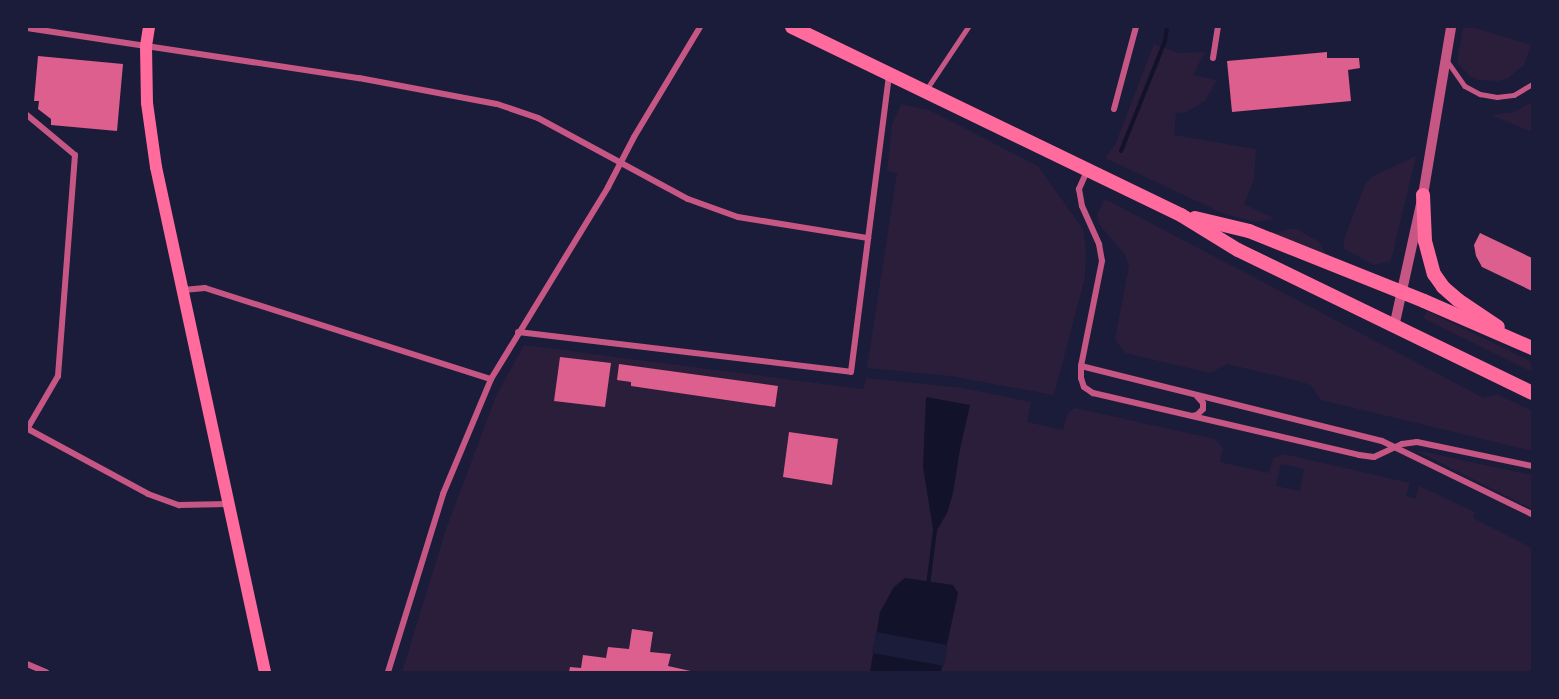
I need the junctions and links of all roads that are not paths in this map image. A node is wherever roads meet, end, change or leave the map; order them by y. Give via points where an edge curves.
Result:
1 (149, 27) edge
2 (700, 27) edge
3 (792, 27) edge
4 (968, 27) edge
5 (1136, 27) edge
6 (1218, 27) edge
7 (1451, 27) edge
8 (27, 28) edge
9 (146, 46) junction
10 (1446, 56) junction
11 (1213, 58) dead end
12 (889, 74) junction
13 (1532, 84) edge
14 (925, 91) junction
15 (1114, 109) dead end
16 (27, 116) edge
17 (621, 162) junction
18 (1087, 171) junction
19 (1423, 195) junction
20 (1182, 215) junction
21 (868, 237) junction
22 (182, 290) junction
23 (1400, 291) junction
24 (1394, 327) junction
25 (518, 332) junction
26 (1511, 338) junction
27 (1532, 348) edge
28 (1081, 366) junction
29 (491, 379) junction
30 (1532, 393) edge
31 (1196, 395) junction
32 (1191, 416) junction
33 (27, 429) edge
34 (1396, 447) junction
35 (1532, 466) edge
36 (228, 504) junction
37 (1532, 514) edge
38 (27, 664) edge
39 (46, 672) edge
40 (265, 672) edge
41 (388, 672) edge

1 - 9 main road
2 - 17 street
3 - 12 highway
4 - 14 lane
5 - 15 street
6 - 11 street
7 - 10 street
8 - 9 street
9 - 17 street via 359,78 497,104 538,118
9 - 22 main road via 147,103 156,167
10 - 13 lane via 1465,86 1480,94 1497,98 1514,95
10 - 19 street
12 - 14 highway
12 - 21 street
14 - 18 highway
16 - 33 street via 75,154 58,376
17 - 21 street via 688,199 738,218
17 - 25 street
18 - 20 highway
18 - 28 street via 1079,189 1102,261
19 - 23 street
19 - 26 highway via 1425,241 1434,274 1458,300
20 - 23 highway via 1250,231
20 - 24 highway via 1238,250
21 - 25 street via 851,372
22 - 29 street via 205,288
22 - 36 main road
23 - 24 street
23 - 26 highway
24 - 30 highway
25 - 29 street
26 - 27 highway
28 - 31 street
28 - 32 street via 1084,387 1093,393
29 - 41 street via 442,494
31 - 32 street via 1203,409
31 - 34 street via 1362,435
32 - 34 street via 1359,455 1374,457
33 - 36 street via 148,494 179,505
34 - 35 street via 1417,442
34 - 37 street
36 - 40 main road
38 - 39 street

